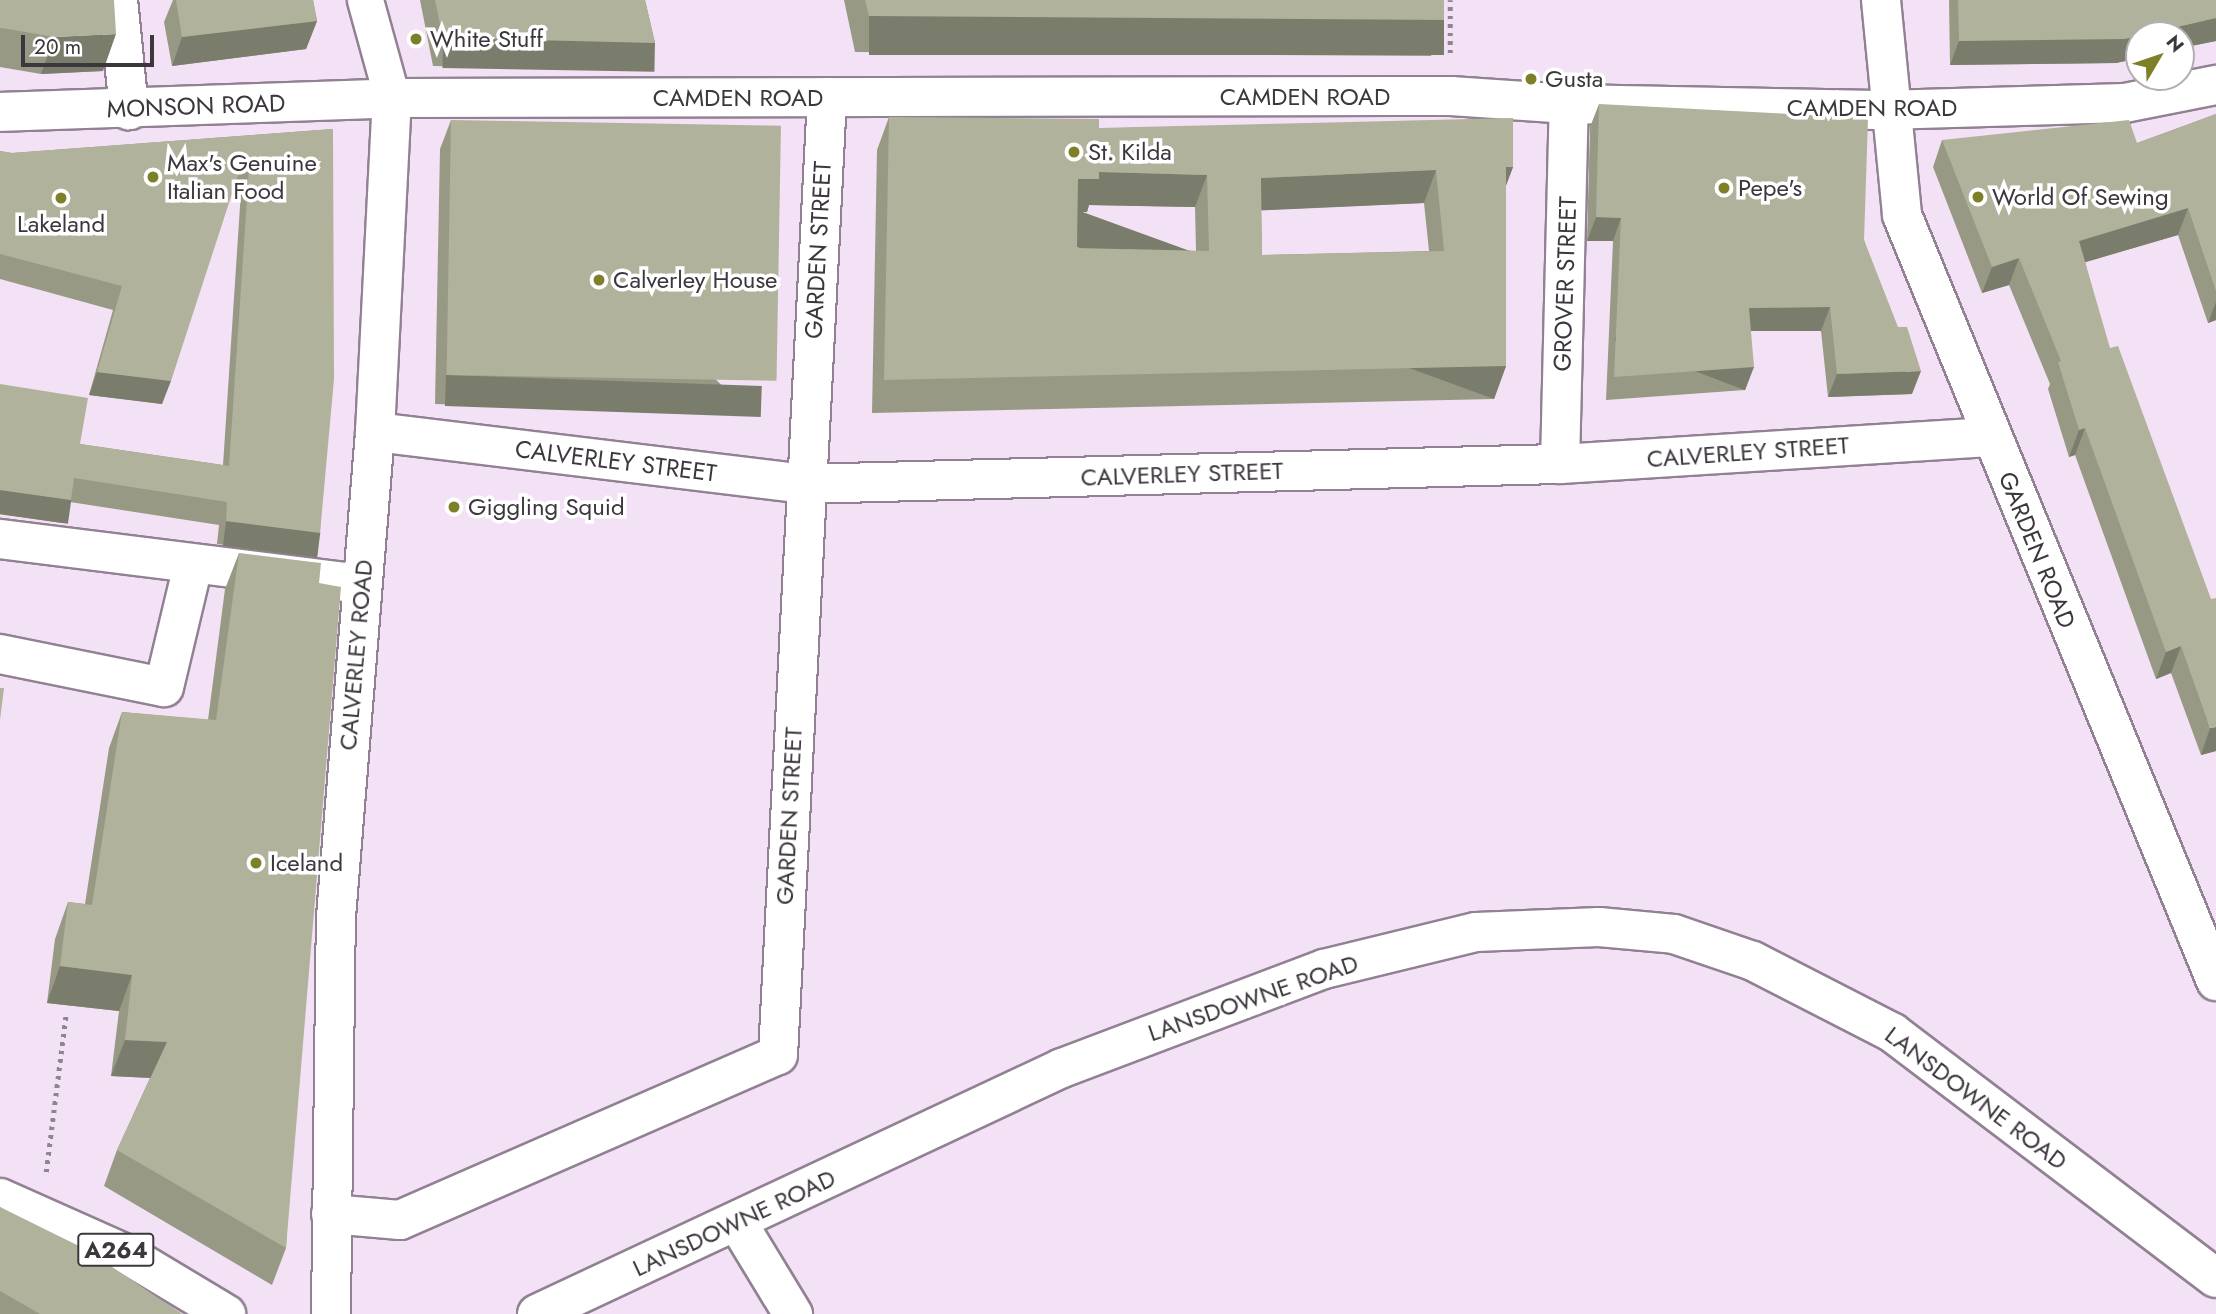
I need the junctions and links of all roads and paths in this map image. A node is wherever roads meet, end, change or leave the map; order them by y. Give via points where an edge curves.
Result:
1 (118, 0) edge
2 (365, 0) edge
3 (1450, 0) edge
4 (1881, 0) edge
5 (1450, 56) dead end
6 (2216, 85) edge
7 (827, 97) junction
8 (392, 98) junction
9 (1569, 104) junction
10 (129, 110) junction
11 (1889, 110) junction
12 (0, 112) edge
13 (375, 432) junction
14 (1990, 437) junction
15 (1560, 464) junction
16 (804, 484) junction
17 (0, 539) edge
18 (193, 565) junction
19 (360, 584) junction
20 (0, 654) edge
21 (2216, 981) edge
22 (66, 1014) dead end
23 (0, 1198) edge
24 (331, 1214) junction
25 (41, 1217) junction
26 (737, 1222) junction
27 (2216, 1278) edge
28 (226, 1314) edge
29 (331, 1314) edge
30 (537, 1314) edge
31 (793, 1314) edge

1 - 10 street
2 - 8 street, CALVERLEY ROAD
3 - 5 path
4 - 11 street, GARDEN ROAD
6 - 11 street, CAMDEN ROAD via 2125,103
7 - 8 street, CAMDEN ROAD
7 - 9 street, CAMDEN ROAD via 1451,96
7 - 16 street, GARDEN STREET
8 - 10 street, MONSON ROAD
8 - 13 street, CALVERLEY ROAD
9 - 11 street, CAMDEN ROAD
9 - 15 street, GROVER STREET
10 - 12 street, MONSON ROAD
11 - 14 street, GARDEN ROAD via 1902,215
13 - 16 street, CALVERLEY STREET
13 - 19 street, CALVERLEY ROAD
14 - 15 street, CALVERLEY STREET
14 - 21 street, GARDEN ROAD
15 - 16 street, CALVERLEY STREET
16 - 24 street, GARDEN STREET via 778,1055 400,1220
17 - 18 street
18 - 19 street
18 - 20 street via 164,687
19 - 24 street, CALVERLEY ROAD via 335,917
22 - 25 path
23 - 25 street, A264
24 - 29 street, CALVERLEY ROAD
25 - 28 street, A264 via 126,1254
26 - 27 street, LANSDOWNE ROAD via 1062,1068 1324,969 1476,932 1599,927 1674,934 1740,957 1893,1033
26 - 30 street, LANSDOWNE ROAD
26 - 31 street

